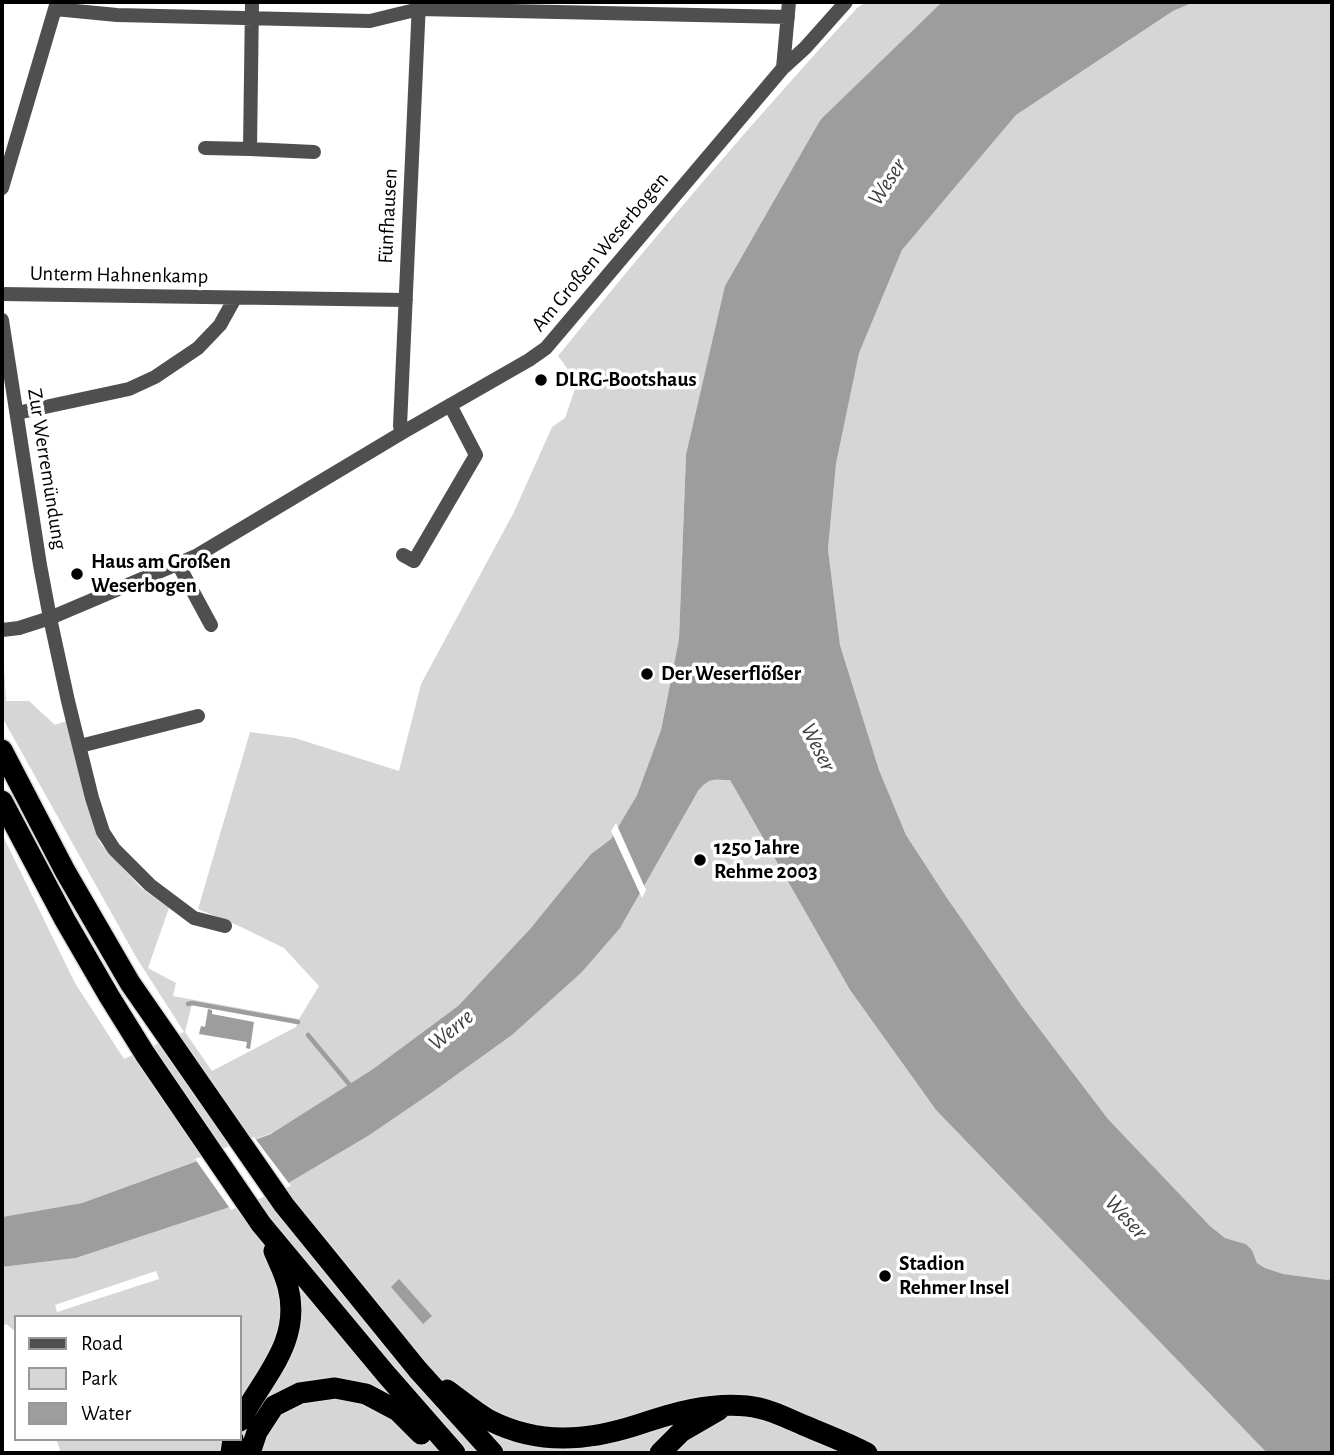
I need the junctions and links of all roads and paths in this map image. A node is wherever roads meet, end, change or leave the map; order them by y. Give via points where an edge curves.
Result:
1 (252, 2) edge
2 (846, 2) edge
3 (56, 5) edge
4 (419, 6) edge
5 (590, 7) edge
6 (788, 9) edge
7 (252, 19) junction
8 (783, 68) junction
9 (205, 148) dead end
10 (250, 149) junction
11 (314, 152) dead end
12 (2, 188) edge
13 (2, 294) edge
14 (235, 298) junction
15 (406, 300) junction
16 (2, 320) edge
17 (450, 405) junction
18 (17, 413) junction
19 (405, 431) junction
20 (403, 555) dead end
21 (178, 564) junction
22 (50, 618) junction
23 (211, 625) dead end
24 (2, 630) edge
25 (198, 716) dead end
26 (80, 746) junction
27 (2, 750) edge
28 (2, 801) edge
29 (225, 926) dead end
30 (261, 1224) junction
31 (418, 1370) junction
32 (727, 1406) junction
33 (242, 1418) edge
34 (250, 1453) edge
35 (440, 1453) edge
36 (456, 1453) edge
37 (493, 1453) edge
38 (660, 1453) edge
39 (867, 1453) edge

1 - 7 street
2 - 8 street, Am Großen Weserbogen
3 - 7 street via 117,15
3 - 12 street
4 - 5 street
4 - 7 street via 370,22
4 - 15 street, Fünfhausen
5 - 6 street
6 - 8 street
7 - 10 street
8 - 17 street, Am Großen Weserbogen via 546,348
9 - 10 street
10 - 11 street
13 - 14 street, Unterm Hahnenkamp
14 - 15 street, Unterm Hahnenkamp
14 - 18 street, Unterm Hahnenkamp via 220,325 198,348 155,377 129,388
15 - 19 street, Fünfhausen via 400,426
16 - 18 street, Zur Werremündung
17 - 19 street, Am Großen Weserbogen
17 - 20 street via 476,455 414,561
18 - 22 street, Zur Werremündung
19 - 21 street, Am Großen Weserbogen
21 - 22 street, Am Großen Weserbogen
21 - 23 street
22 - 24 street, Am Großen Weserbogen
22 - 26 street, Zur Werremündung
25 - 26 street
26 - 29 street, Zur Werremündung via 103,832 114,849 150,885 194,918
27 - 31 highway via 130,983 284,1205
28 - 30 highway via 65,920 145,1054
30 - 33 highway via 288,1286 292,1312 277,1361
30 - 36 highway
31 - 32 highway via 491,1420 530,1436 571,1439 701,1407
31 - 37 highway
32 - 38 highway via 681,1432
32 - 39 highway via 766,1409
34 - 35 highway via 274,1406 300,1393 335,1388 366,1394 398,1411

